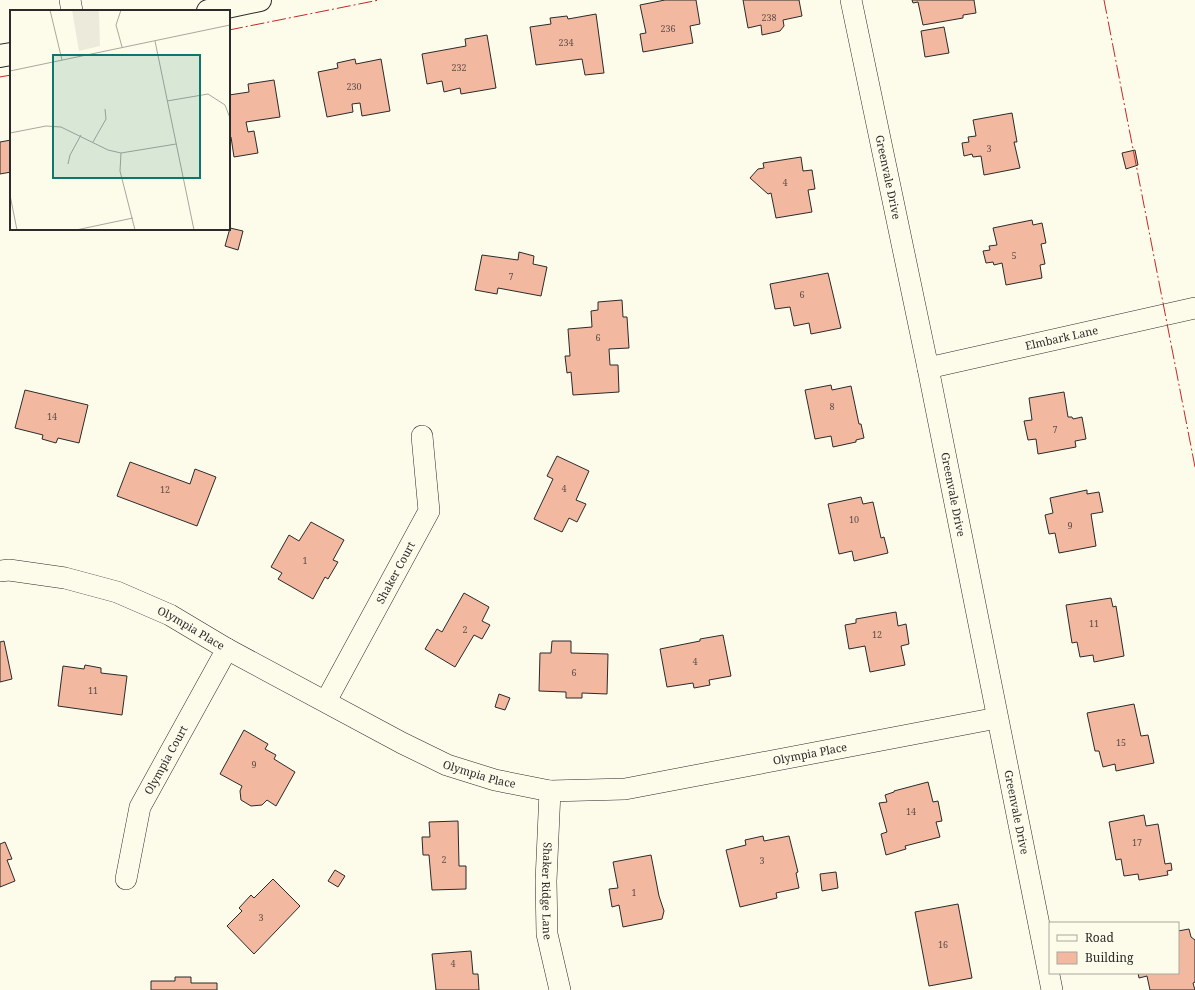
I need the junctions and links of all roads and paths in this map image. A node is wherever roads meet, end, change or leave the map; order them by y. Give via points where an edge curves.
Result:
1 (70, 0) edge
2 (260, 0) edge
3 (851, 0) edge
4 (72, 10) edge
5 (213, 10) edge
6 (10, 54) edge
7 (0, 56) edge
8 (1195, 308) edge
9 (928, 368) junction
10 (422, 436) dead end
11 (0, 571) edge
12 (227, 649) junction
13 (326, 701) junction
14 (997, 718) junction
15 (550, 790) junction
16 (126, 880) dead end
17 (560, 990) edge
18 (1052, 990) edge

1 - 4 street
2 - 5 street
3 - 9 street, Greenvale Drive
6 - 7 street
8 - 9 street, Elmbark Lane
9 - 14 street, Greenvale Drive
10 - 13 street, Shaker Court via 428,511
11 - 12 street, Olympia Place via 65,578 117,592 170,615
12 - 13 street, Olympia Place
12 - 16 street, Olympia Court via 140,807
13 - 15 street, Olympia Place via 402,744 447,765 495,780
14 - 15 street, Olympia Place via 625,789
14 - 18 street, Greenvale Drive
15 - 17 street, Shaker Ridge Lane via 546,881 547,934

